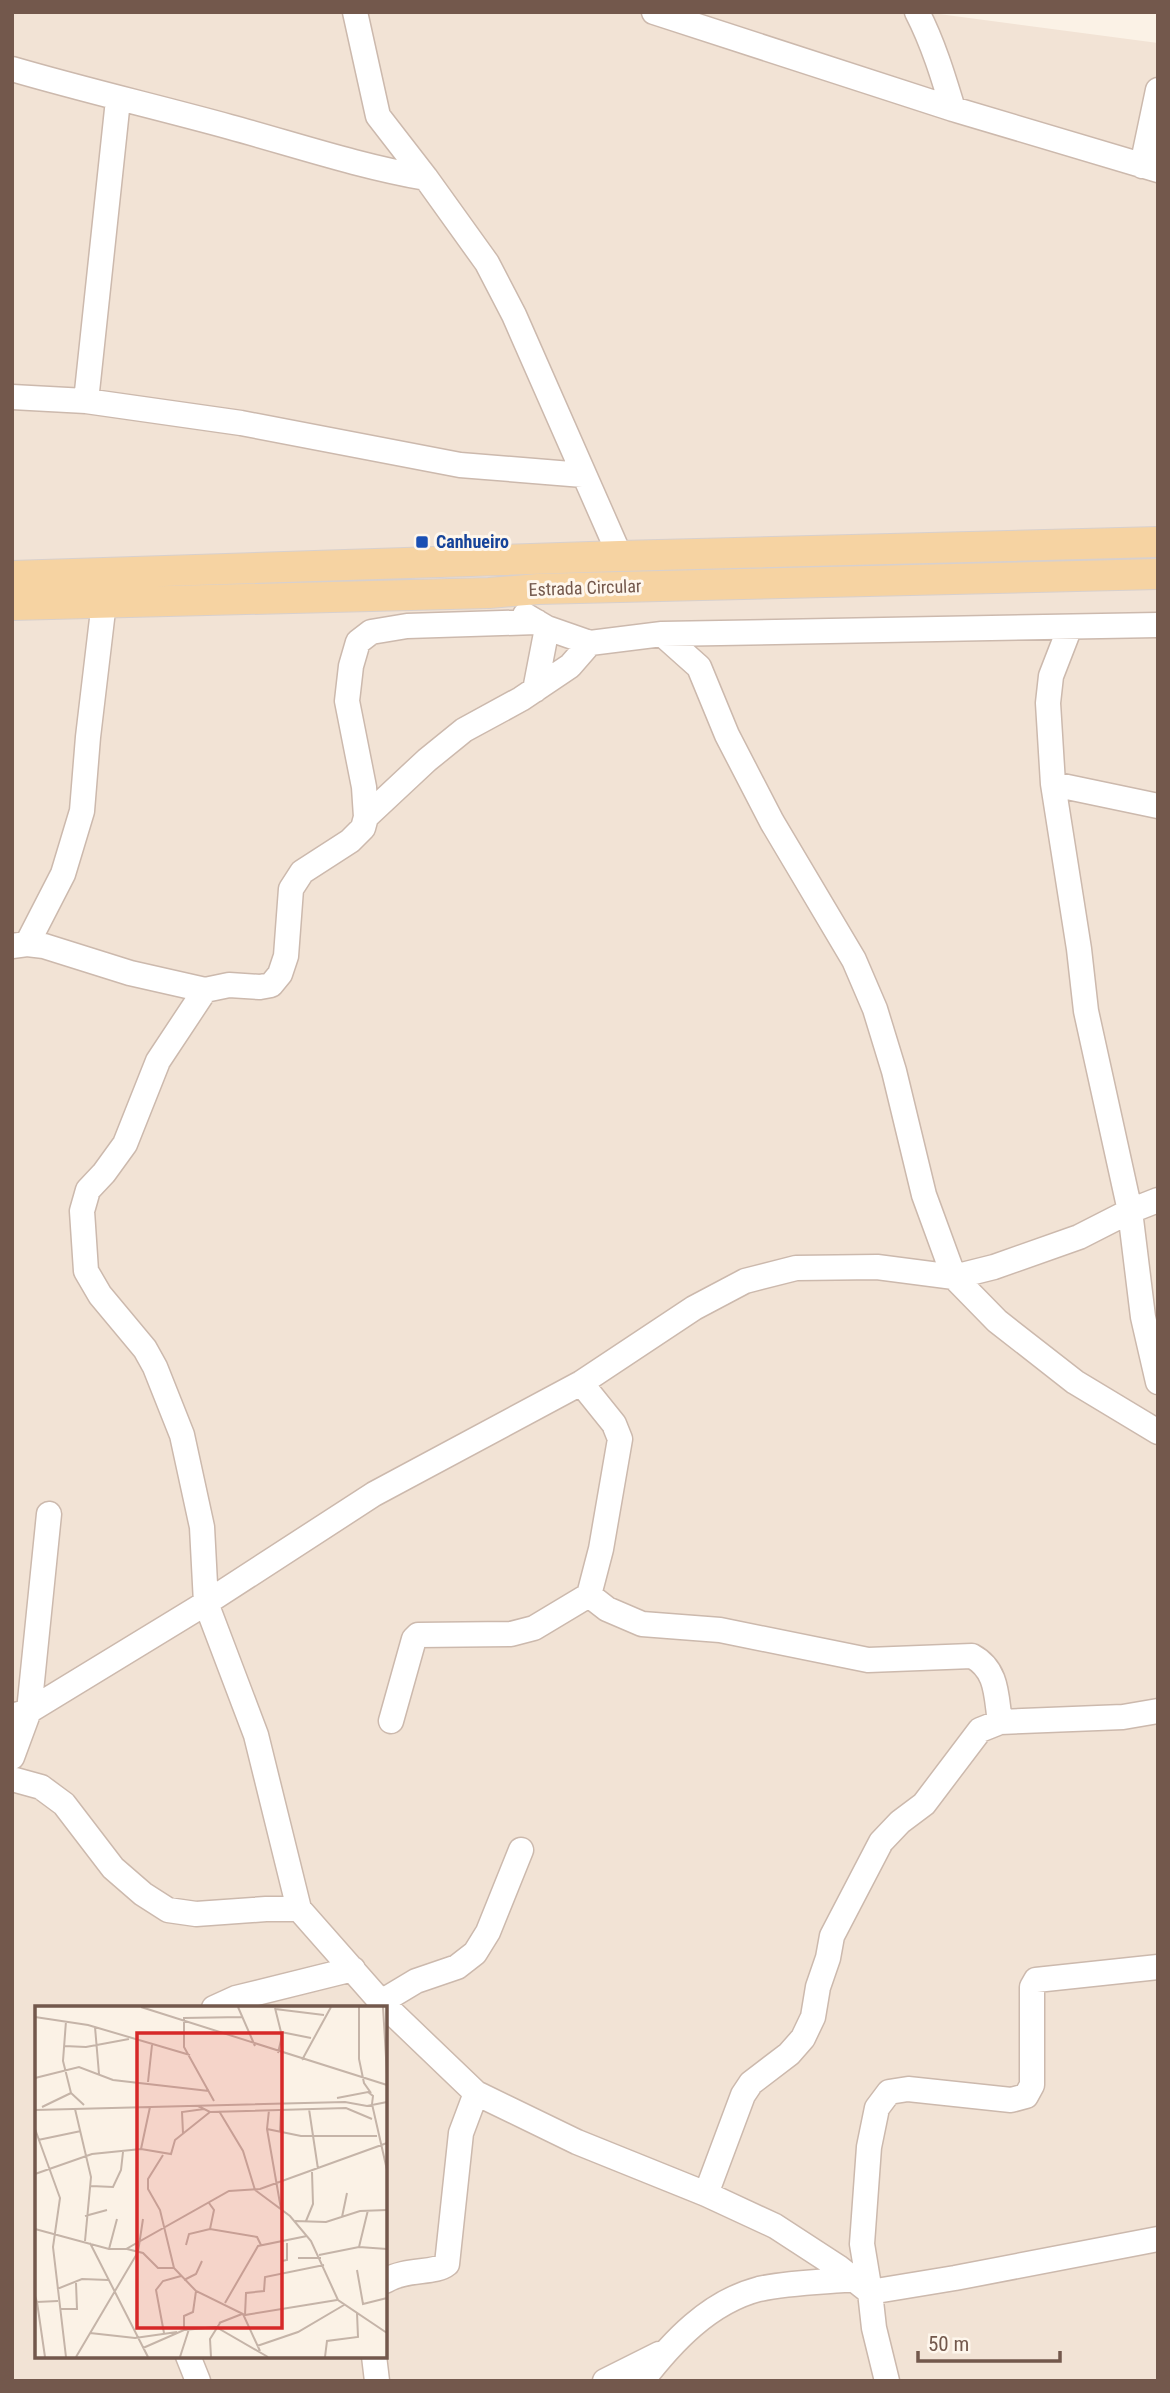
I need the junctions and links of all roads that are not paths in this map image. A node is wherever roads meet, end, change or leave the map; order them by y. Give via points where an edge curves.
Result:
1 (355, 12) edge
2 (654, 12) edge
3 (917, 12) edge
4 (12, 69) edge
5 (1158, 90) edge
6 (118, 100) junction
7 (953, 109) junction
8 (1150, 168) edge
9 (426, 178) junction
10 (12, 397) edge
11 (86, 401) junction
12 (583, 475) junction
13 (1158, 542) edge
14 (620, 556) junction
15 (1158, 575) edge
16 (12, 576) edge
17 (489, 593) junction
18 (103, 602) junction
19 (12, 606) edge
20 (542, 625) junction
21 (1158, 625) edge
22 (1070, 627) junction
23 (710, 633) junction
24 (662, 634) junction
25 (590, 643) junction
26 (699, 667) junction
27 (534, 690) junction
28 (1053, 784) junction
29 (1158, 806) edge
30 (366, 817) junction
31 (20, 945) edge
32 (205, 990) junction
33 (1158, 1200) edge
34 (1130, 1211) junction
35 (954, 1277) junction
36 (1158, 1382) edge
37 (581, 1383) junction
38 (1158, 1432) edge
39 (49, 1514) dead end
40 (589, 1595) junction
41 (206, 1603) junction
42 (1158, 1710) edge
43 (21, 1714) edge
44 (391, 1721) dead end
45 (1000, 1722) junction
46 (12, 1757) edge
47 (12, 1779) edge
48 (521, 1850) dead end
49 (299, 1909) junction
50 (1158, 1966) edge
51 (353, 1969) junction
52 (381, 2002) junction
53 (218, 2006) edge
54 (385, 2006) edge
55 (387, 2008) edge
56 (476, 2093) junction
57 (706, 2194) junction
58 (1158, 2239) edge
59 (862, 2245) junction
60 (855, 2279) junction
61 (387, 2280) edge
62 (666, 2350) junction
63 (189, 2358) edge
64 (374, 2358) edge
65 (198, 2381) edge
66 (377, 2381) edge
67 (605, 2381) edge
68 (642, 2381) edge
69 (887, 2381) edge

1 - 9 street via 378,116
2 - 7 street
3 - 7 street
4 - 6 street
5 - 8 street
6 - 9 street
6 - 11 street
7 - 8 street
9 - 12 street via 487,263
10 - 11 street
11 - 12 street via 241,423 460,465
12 - 14 street
13 - 14 main road, Estrada Circular
14 - 16 main road, Estrada Circular
15 - 17 main road, Estrada Circular
17 - 18 main road, Estrada Circular
17 - 20 street
18 - 19 main road, Estrada Circular
18 - 31 street via 82,811 63,874
20 - 25 street
20 - 27 street
20 - 30 street via 407,626 371,632 358,642 347,701
21 - 22 street
22 - 23 street
22 - 28 street via 1051,676 1048,704
23 - 24 street
23 - 26 street
24 - 25 street
24 - 26 street
25 - 27 street via 570,666
26 - 35 street via 727,735 853,960 875,1009 923,1195
27 - 30 street via 464,730
28 - 29 street
28 - 34 street via 1086,1011
30 - 32 street via 363,828 350,841 302,872 291,889 286,956 271,985
31 - 32 street via 44,946
32 - 41 street via 158,1061 125,1144 88,1190 82,1211 86,1271 145,1349 181,1435 202,1527
33 - 34 street
34 - 35 street via 1079,1237 994,1268
34 - 36 street via 1143,1317
35 - 37 street via 877,1267 796,1268 745,1281 694,1308
35 - 38 street via 997,1321 1075,1382
37 - 40 street via 614,1424 620,1439
37 - 41 street via 374,1494
39 - 43 street
40 - 44 street via 534,1628 511,1634 418,1635
40 - 45 street via 607,1609 642,1624 720,1630 868,1660 972,1656 991,1672
41 - 43 street
41 - 49 street via 256,1735
42 - 45 street via 1123,1717
43 - 46 street
45 - 57 street via 980,1730 924,1804 881,1842 832,1936 813,2017 803,2038 743,2095
47 - 49 street via 41,1787 64,1804 113,1868 168,1910 196,1914
48 - 52 street via 475,1953 457,1967 416,1981
49 - 51 street
50 - 59 street via 1037,1980 1032,1987 1032,2085 1026,2096 1011,2100 889,2092 877,2108 869,2147
51 - 52 street
51 - 53 street
52 - 54 street
55 - 56 street
56 - 57 street via 577,2142
56 - 61 street via 461,2133 447,2264
57 - 60 street via 775,2225
58 - 60 street via 955,2278
59 - 60 street
59 - 60 street
60 - 62 street via 759,2289 694,2324
60 - 69 street
62 - 67 street
62 - 68 street
63 - 65 street
64 - 66 street

